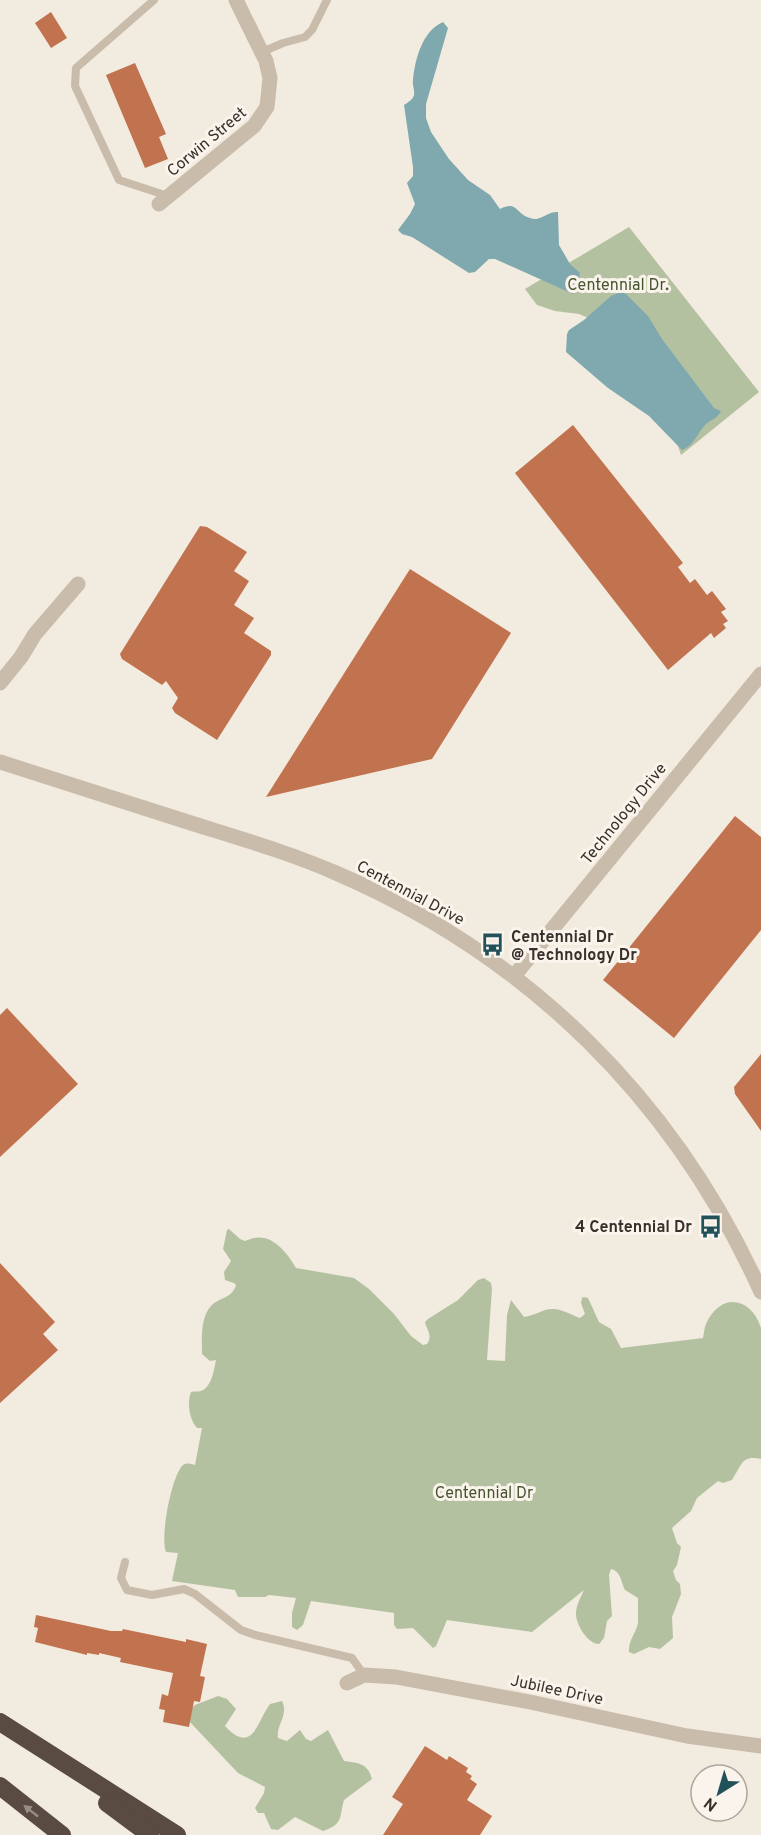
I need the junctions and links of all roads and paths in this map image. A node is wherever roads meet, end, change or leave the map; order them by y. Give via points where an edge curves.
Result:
1 (154, 0) edge
2 (236, 0) edge
3 (327, 0) edge
4 (262, 52) junction
5 (163, 200) joint
6 (78, 584) dead end
7 (761, 674) edge
8 (0, 683) edge
9 (0, 762) edge
10 (514, 976) junction
11 (761, 1292) edge
12 (125, 1562) dead end
13 (363, 1675) junction
14 (347, 1683) dead end
15 (0, 1722) edge
16 (20, 1736) junction
17 (761, 1746) edge
18 (0, 1786) edge
19 (62, 1835) edge
20 (150, 1835) edge
21 (177, 1835) edge

1 - 5 lane via 76,68 75,86 119,180
2 - 4 street, Corwin Street
3 - 4 lane via 305,37
4 - 5 street, Corwin Street via 270,78 262,117
6 - 8 street
7 - 10 street, Technology Drive
9 - 10 street, Centennial Drive via 268,846 334,872 424,916
10 - 11 street, Centennial Drive via 574,1027 643,1099 707,1189
12 - 13 lane via 121,1578 127,1590 152,1595 184,1589 241,1630 352,1658
13 - 14 street
13 - 17 street, Jubilee Drive via 428,1682 687,1736
15 - 16 highway
16 - 20 highway
16 - 21 highway
19 -> 18 highway

